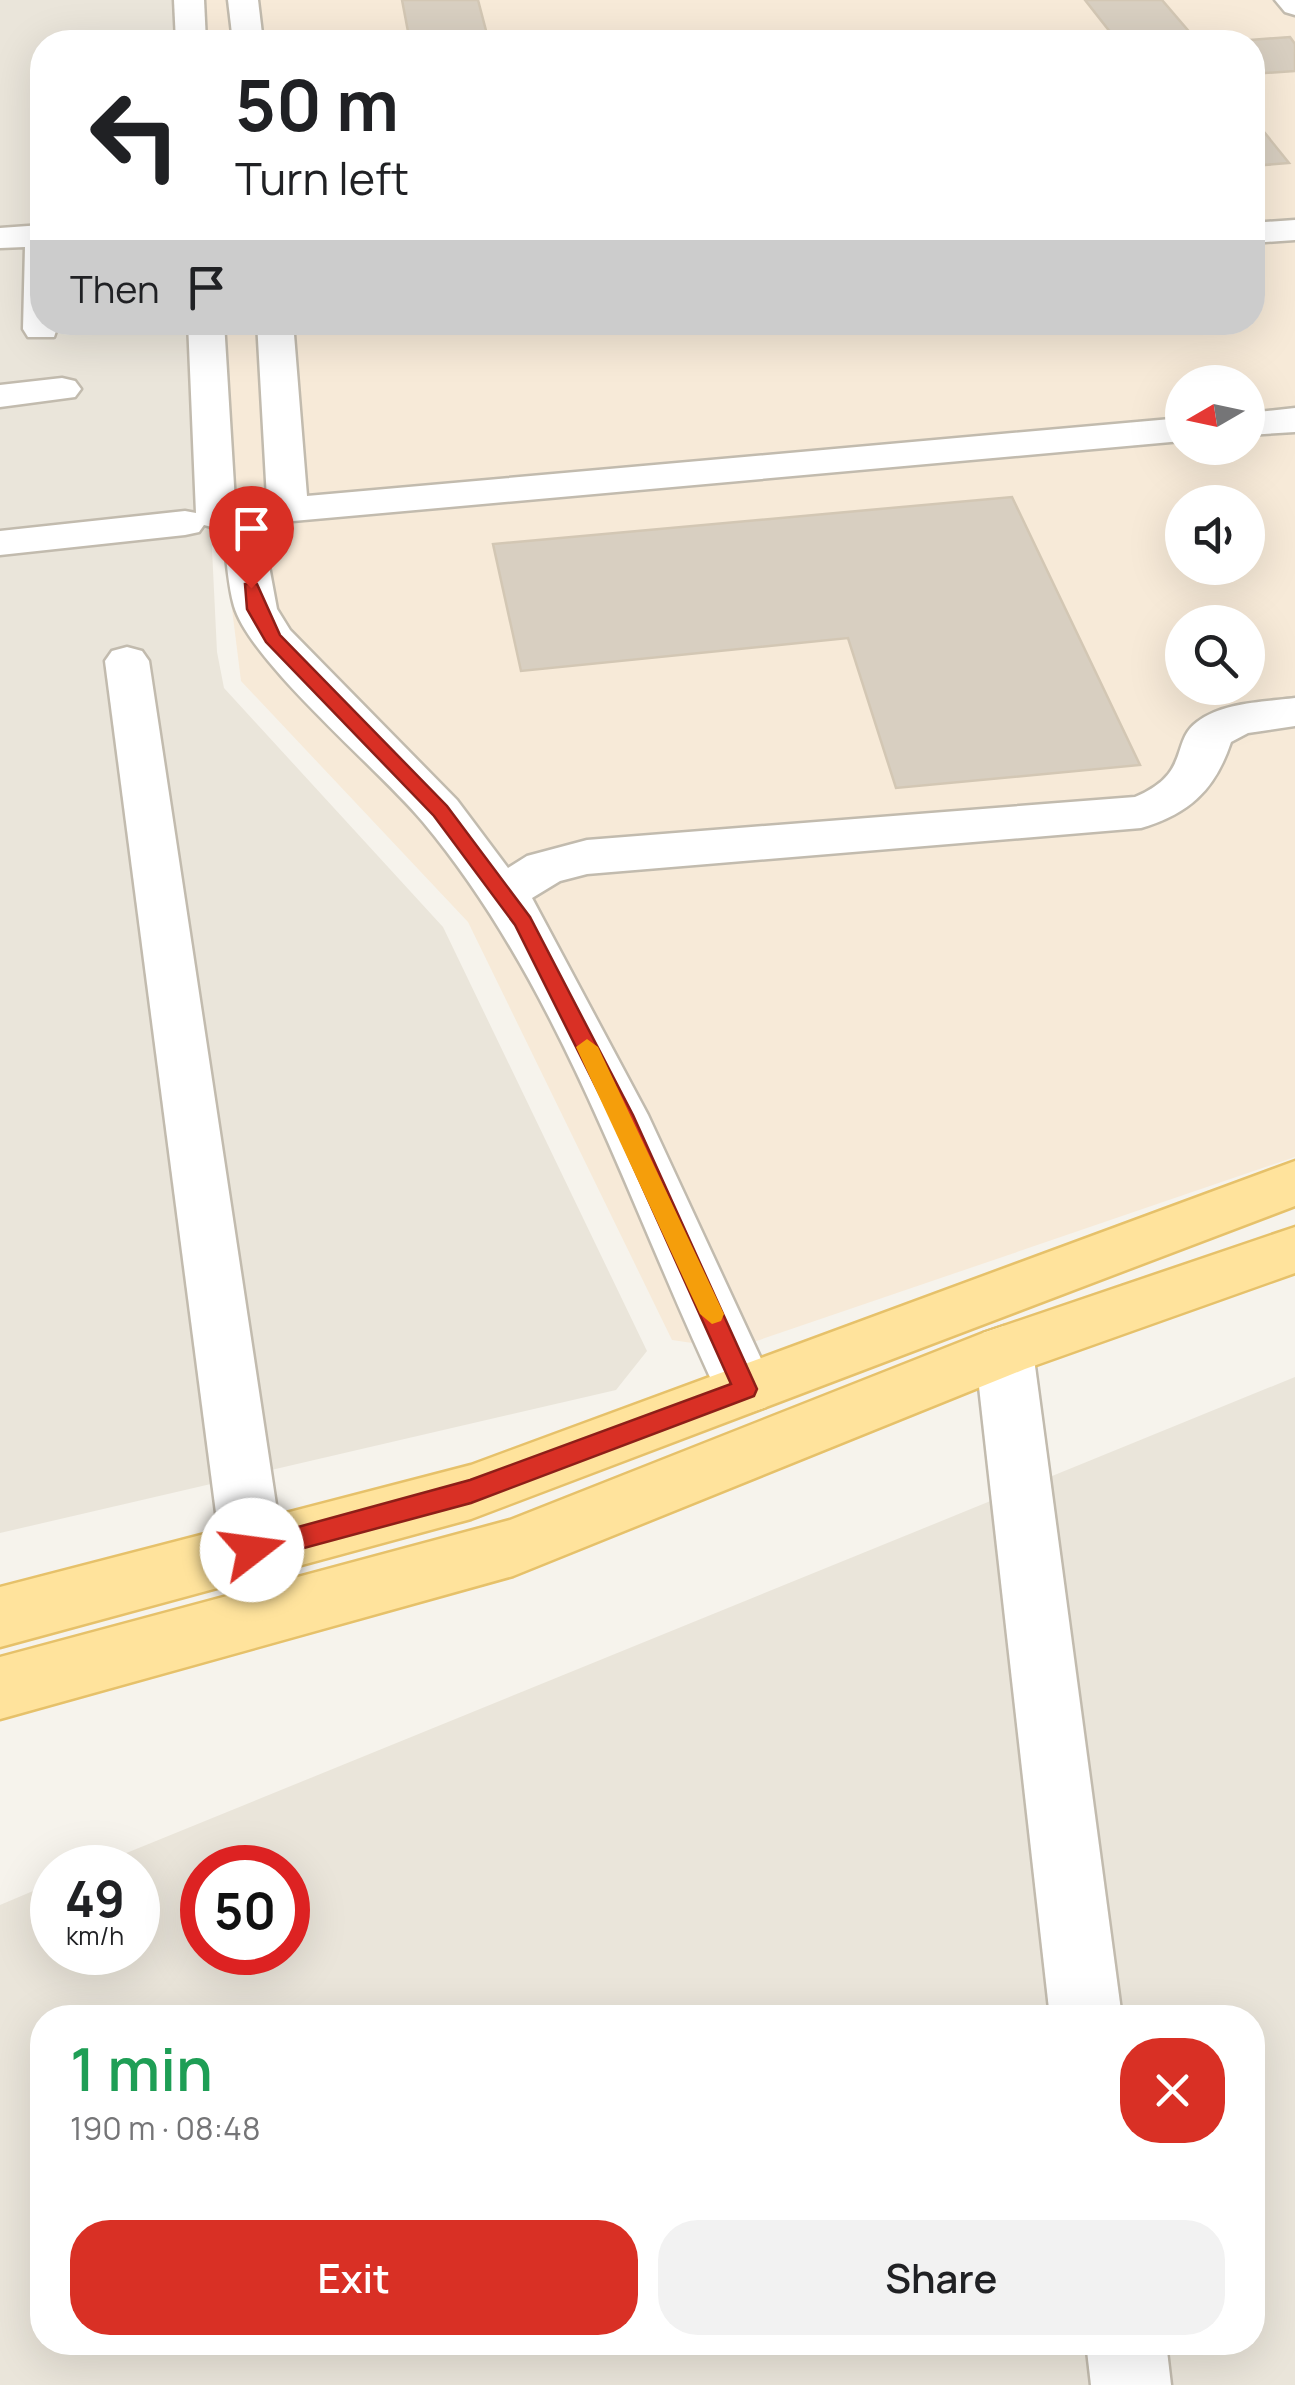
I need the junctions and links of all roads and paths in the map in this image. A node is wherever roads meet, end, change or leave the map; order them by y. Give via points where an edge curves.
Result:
1 (189, 0) edge
2 (243, 0) edge
3 (1290, 0) edge
4 (1295, 6) edge
5 (190, 30) edge
6 (247, 30) edge
7 (1295, 230) edge
8 (1265, 233) edge
9 (30, 235) edge
10 (0, 238) edge
11 (206, 335) edge
12 (275, 335) edge
13 (62, 389) dead end
14 (0, 396) edge
15 (1295, 420) edge
16 (1265, 423) edge
17 (1165, 431) edge
18 (288, 508) junction
19 (215, 526) junction
20 (0, 543) edge
21 (127, 661) dead end
22 (1295, 712) edge
23 (502, 894) junction
24 (1295, 1183) edge
25 (1295, 1250) edge
26 (1004, 1351) junction
27 (745, 1389) junction
28 (252, 1550) junction
29 (0, 1617) edge
30 (0, 1688) edge
31 (1084, 2005) edge
32 (1128, 2355) edge
33 (1132, 2385) edge

1 - 5 street
2 - 6 street
3 - 4 street
7 - 8 street
9 - 10 street
11 - 19 street
12 - 18 street
13 - 14 street
15 - 16 street
17 - 18 street
18 - 19 street
19 - 20 street
19 - 23 street via 273,638 440,811
21 - 28 street
22 - 23 street via 1238,720 1211,734 1197,776 1172,800 1140,812 587,857 544,868
23 - 27 street via 523,922 622,1115
24 - 27 main road
25 - 26 main road
26 - 30 main road via 513,1548
26 - 31 street
27 - 28 main road via 471,1492
28 - 29 main road
32 - 33 street

